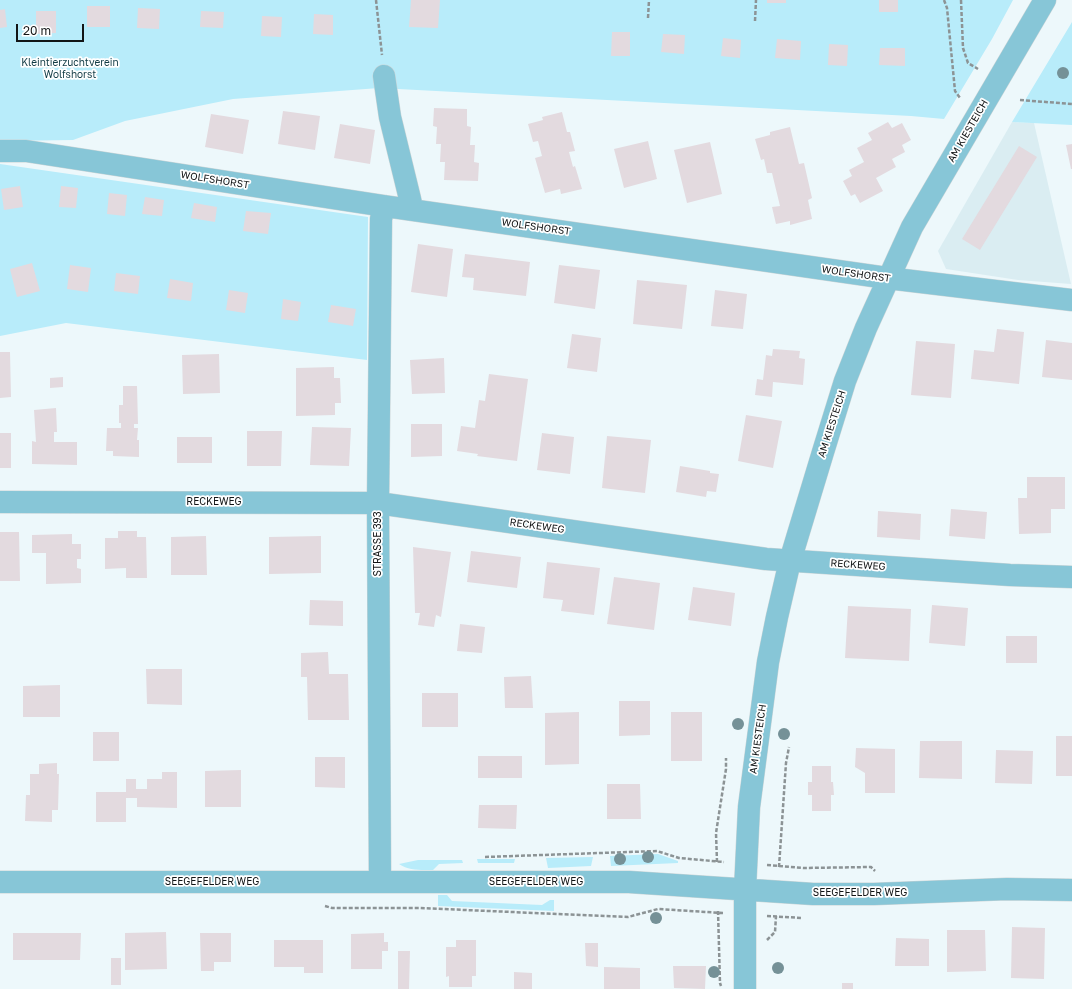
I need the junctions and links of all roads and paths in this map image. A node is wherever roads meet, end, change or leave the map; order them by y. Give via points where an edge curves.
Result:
1 (376, 0) edge
2 (648, 0) edge
3 (756, 0) edge
4 (944, 0) edge
5 (961, 0) edge
6 (1045, 0) edge
7 (648, 18) dead end
8 (755, 21) dead end
9 (978, 69) dead end
10 (384, 76) joint
11 (960, 98) dead end
12 (1020, 100) dead end
13 (1072, 104) edge
14 (0, 152) edge
15 (384, 206) junction
16 (412, 209) junction
17 (887, 278) junction
18 (1072, 300) edge
19 (0, 502) edge
20 (378, 503) junction
21 (790, 561) junction
22 (1072, 577) edge
23 (789, 747) dead end
24 (726, 758) dead end
25 (716, 832) dead end
26 (781, 839) dead end
27 (479, 858) dead end
28 (690, 859) dead end
29 (0, 882) edge
30 (380, 882) junction
31 (745, 890) junction
32 (1072, 890) edge
33 (318, 904) dead end
34 (688, 911) dead end
35 (719, 942) dead end
36 (720, 983) dead end
37 (745, 989) edge

1 - 10 path
2 - 7 path
3 - 8 path
4 - 11 path via 947,8 955,91
5 - 9 path via 963,48 968,63
6 - 17 street, AM KIESTEICH via 912,227
10 - 16 street via 390,117
12 - 13 path
14 - 15 street, WOLFSHORST via 26,151
15 - 16 street, WOLFSHORST
15 - 20 street, STRASSE 393 via 381,219
16 - 17 street, WOLFSHORST
17 - 18 street, WOLFSHORST
17 - 21 street, AM KIESTEICH via 845,381
19 - 20 street, RECKEWEG
20 - 21 street, RECKEWEG
20 - 30 street, STRASSE 393
21 - 22 street, RECKEWEG
21 - 31 street, AM KIESTEICH via 768,662 749,806
23 - 26 path
24 - 25 path
27 - 28 path via 657,851
29 - 30 street, SEEGEFELDER WEG
30 - 31 street, SEEGEFELDER WEG via 418,888 629,882
31 - 32 street, SEEGEFELDER WEG via 814,894 1007,889
31 - 37 street, AM KIESTEICH
33 - 34 path via 332,908 426,908 628,917 658,909
35 - 36 path

